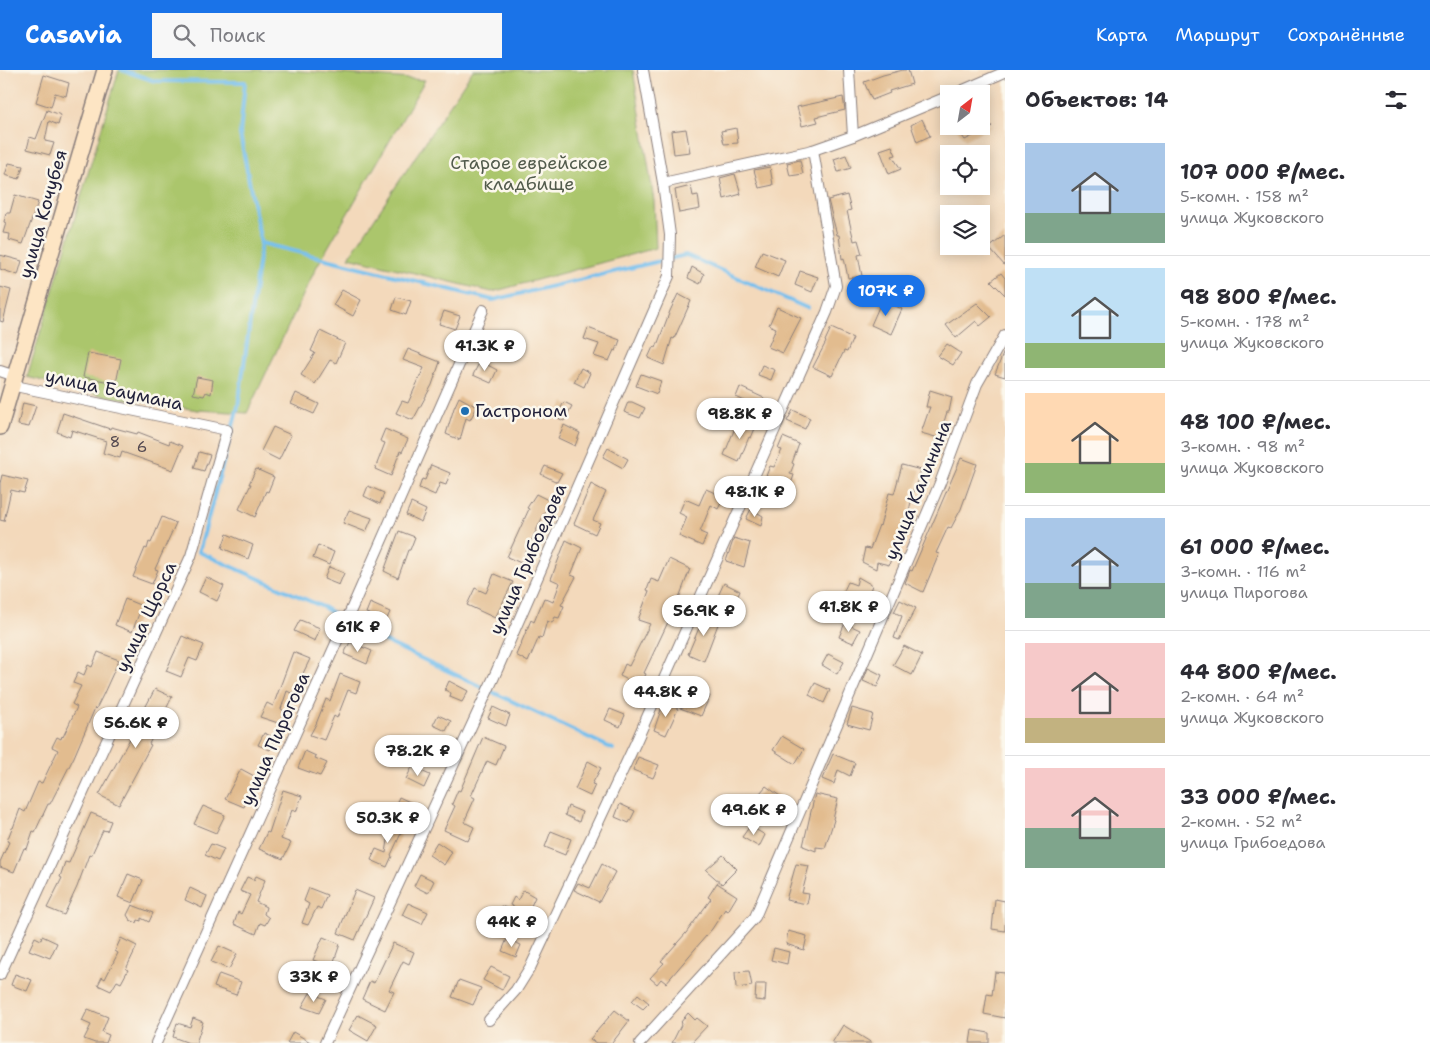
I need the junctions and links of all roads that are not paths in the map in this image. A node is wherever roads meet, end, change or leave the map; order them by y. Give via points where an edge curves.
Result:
1 (105, 70) edge
2 (643, 70) edge
3 (849, 70) edge
4 (1005, 72) edge
5 (975, 85) edge
6 (940, 100) edge
7 (853, 136) junction
8 (813, 150) junction
9 (663, 184) junction
10 (483, 310) dead end
11 (1005, 335) edge
12 (0, 372) edge
13 (15, 380) junction
14 (0, 427) edge
15 (228, 430) joint
16 (0, 974) edge
17 (489, 1020) dead end
18 (156, 1043) edge
19 (325, 1043) edge
20 (640, 1043) edge

1 - 13 main road, улица Кочубея
2 - 9 street, улица Грибоедова
3 - 7 street
4 - 5 street
6 - 7 street
7 - 8 street
8 - 9 street
8 - 17 street via 836,286 827,312 636,742 531,966 516,990
9 - 19 street, улица Грибоедова via 670,235 669,276 494,677
10 - 18 street, улица Пирогова
11 - 20 street, улица Калинина via 977,384 940,483 755,917
12 - 13 street, улица Баумана
13 - 14 main road, улица Кочубея
13 - 15 street, улица Баумана via 20,387
15 - 16 street, улица Щорса via 191,556

